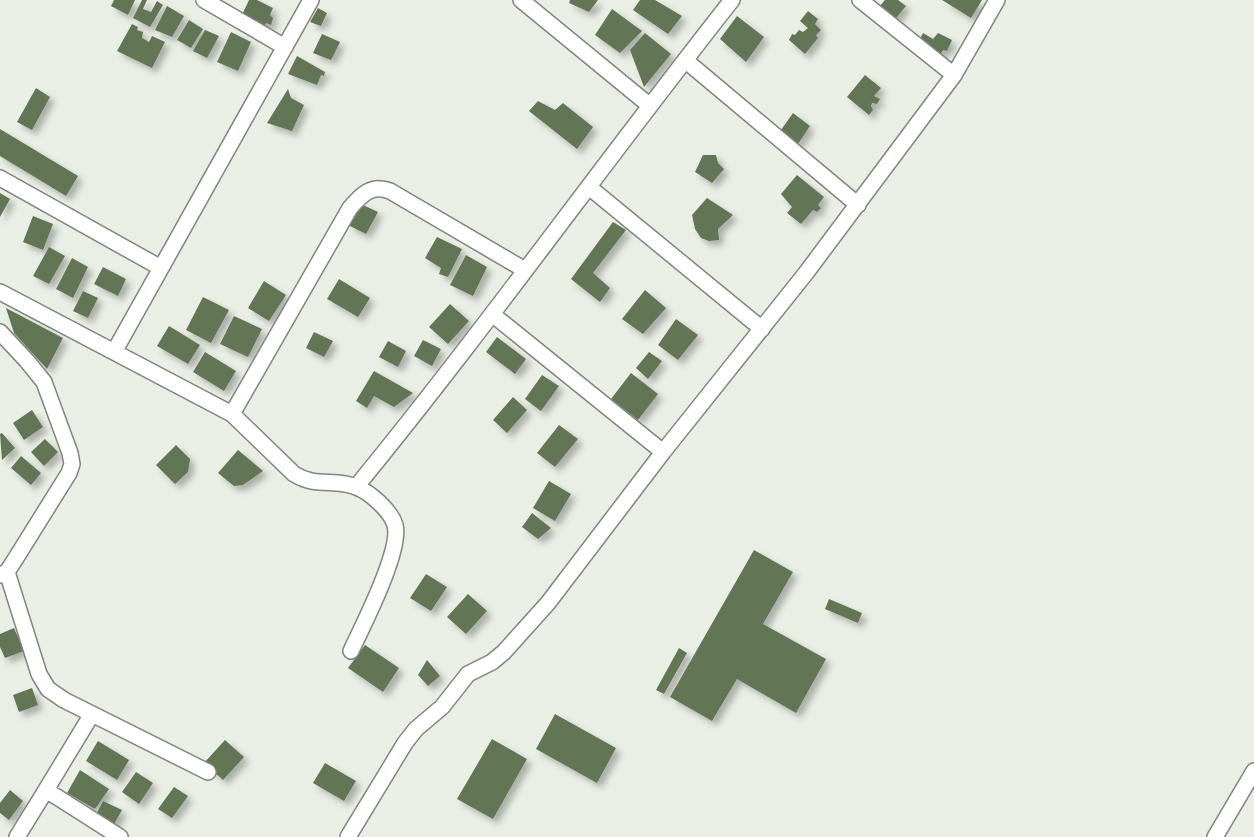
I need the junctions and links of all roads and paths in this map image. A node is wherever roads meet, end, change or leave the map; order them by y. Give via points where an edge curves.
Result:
1 (204, 0) edge
2 (312, 0) edge
3 (521, 0) edge
4 (732, 0) edge
5 (860, 0) edge
6 (997, 0) edge
7 (285, 46) junction
8 (685, 60) junction
9 (954, 75) junction
10 (649, 105) junction
11 (0, 178) edge
12 (589, 188) junction
13 (858, 205) junction
14 (161, 268) junction
15 (525, 270) junction
16 (0, 292) edge
17 (492, 314) junction
18 (762, 329) junction
19 (0, 332) edge
20 (114, 352) junction
21 (232, 414) junction
22 (663, 452) junction
23 (356, 487) junction
24 (4, 573) edge
25 (351, 651) dead end
26 (92, 714) junction
27 (1254, 771) edge
28 (208, 772) dead end
29 (46, 790) junction
30 (17, 837) edge
31 (120, 837) edge
32 (348, 837) edge
33 (1215, 837) edge

1 - 7 street
2 - 7 street
3 - 10 street
4 - 8 street
5 - 9 street
6 - 9 street
7 - 14 street
8 - 10 street
8 - 13 street
9 - 13 street
10 - 12 street
11 - 14 street
12 - 15 street
12 - 18 street
13 - 18 street
14 - 20 street
15 - 17 street
15 - 21 street via 390,191 371,189 350,208
16 - 20 street
17 - 22 street
17 - 23 street
18 - 22 street
19 - 24 street via 44,382 72,464
20 - 21 street
21 - 23 street via 303,480
22 - 32 street via 548,603 504,652 468,674 442,707 416,729
23 - 25 street via 389,513 396,526 396,544
24 - 26 street via 39,674 48,688
26 - 28 street
26 - 29 street
27 - 33 street
29 - 30 street
29 - 31 street

